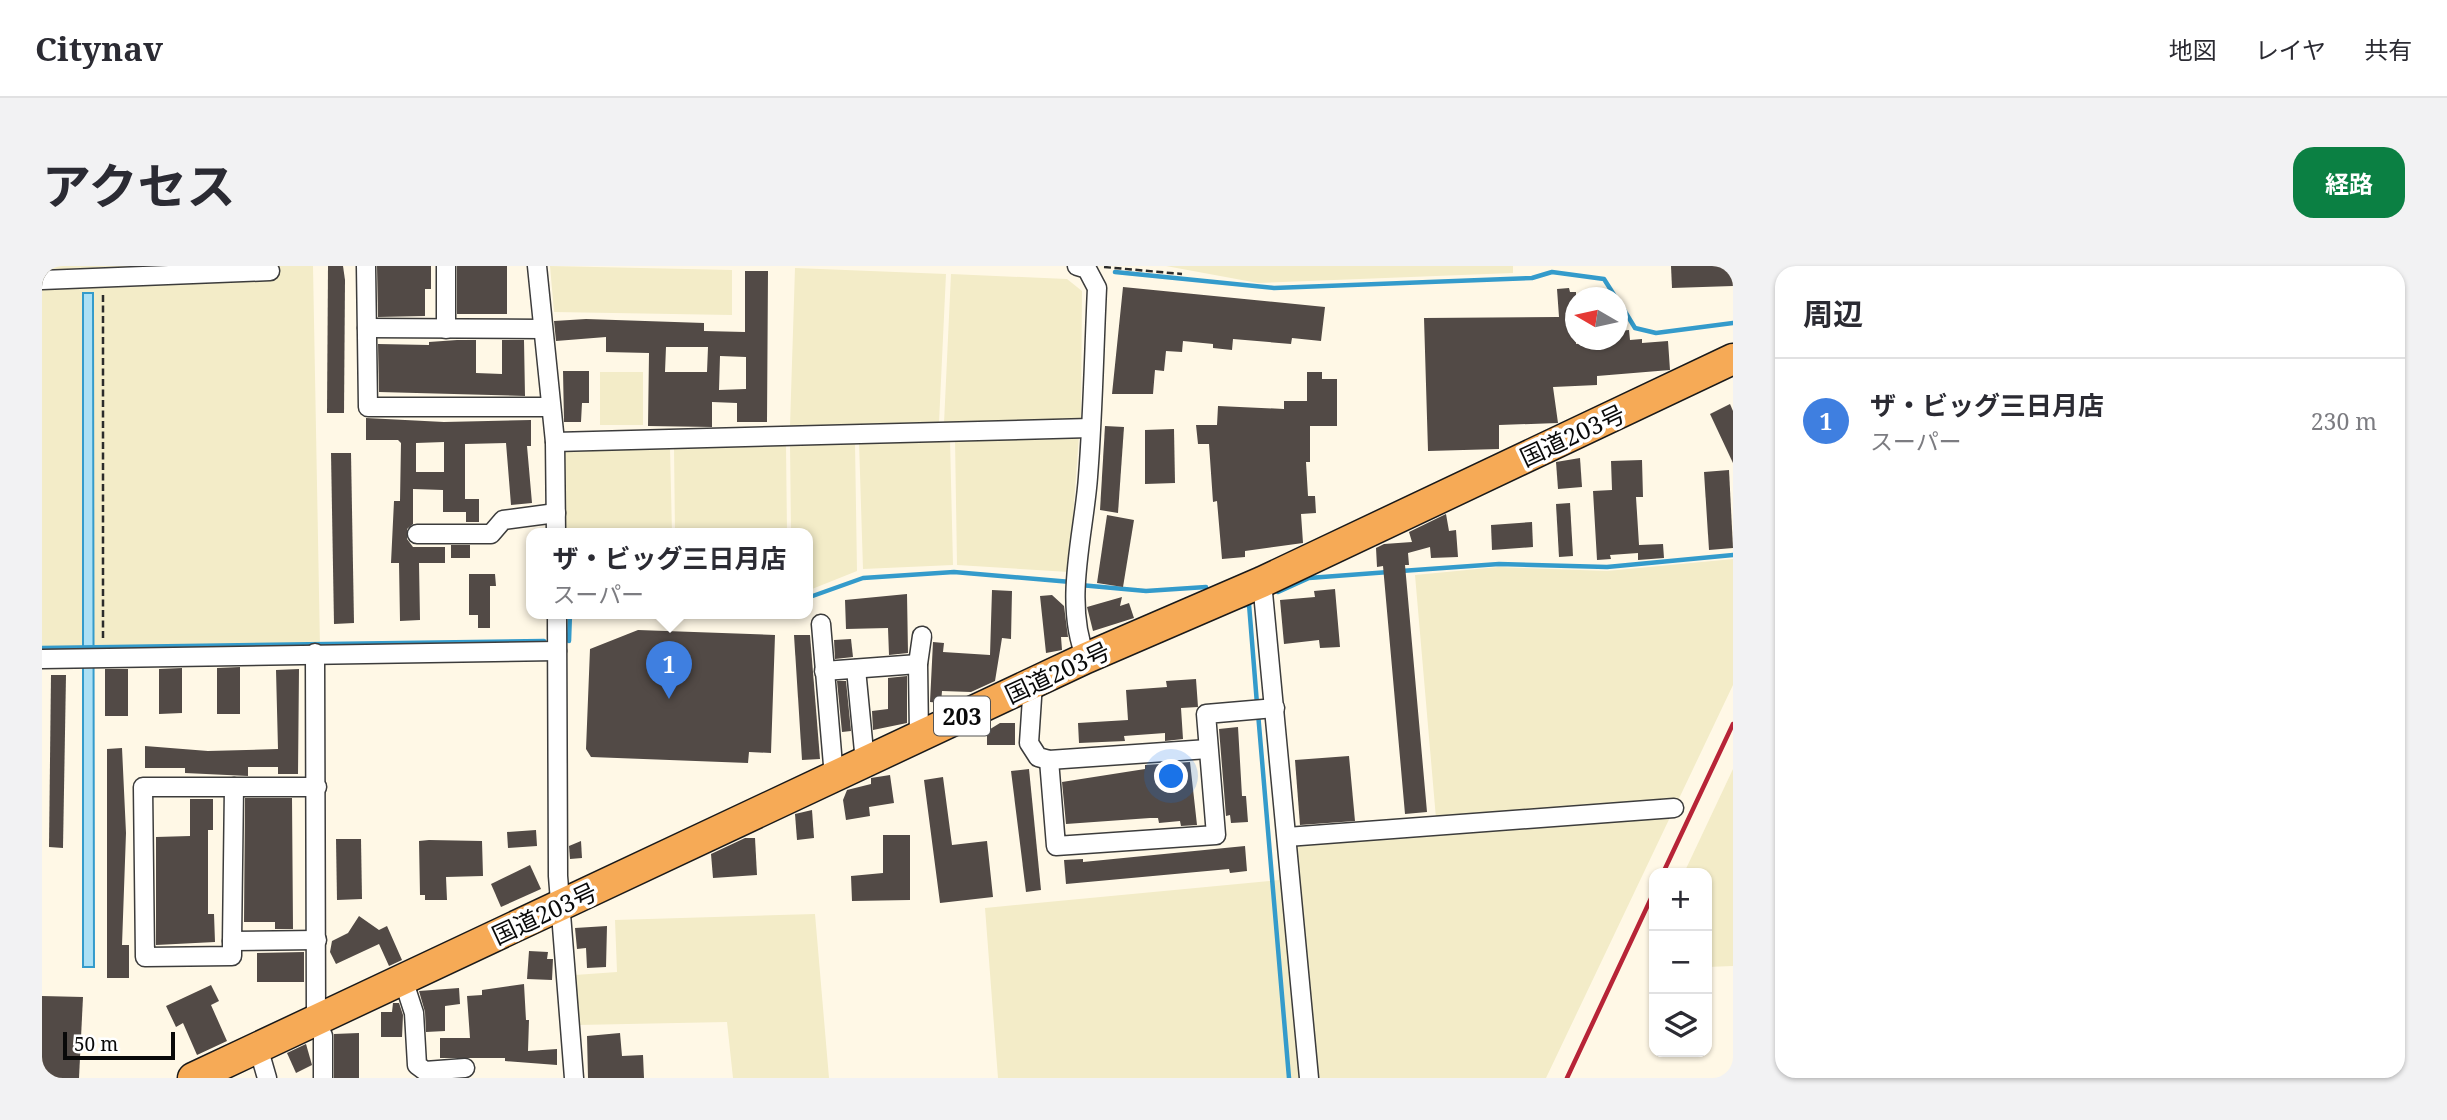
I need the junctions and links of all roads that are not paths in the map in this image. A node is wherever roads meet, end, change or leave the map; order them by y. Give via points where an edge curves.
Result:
1 (366, 266) edge
2 (446, 266) edge
3 (537, 266) edge
4 (1082, 268) edge
5 (270, 271) dead end
6 (42, 279) edge
7 (367, 328) junction
8 (446, 329) junction
9 (542, 329) junction
10 (1733, 359) edge
11 (551, 407) junction
12 (1090, 428) junction
13 (555, 442) junction
14 (556, 513) junction
15 (556, 528) edge
16 (417, 534) dead end
17 (1262, 582) junction
18 (557, 619) edge
19 (821, 624) dead end
20 (922, 636) dead end
21 (557, 651) junction
22 (315, 653) junction
23 (1086, 658) junction
24 (42, 659) edge
25 (918, 664) junction
26 (856, 669) junction
27 (824, 670) junction
28 (1033, 683) junction
29 (1275, 708) junction
30 (919, 736) junction
31 (1208, 749) junction
32 (1049, 760) junction
33 (865, 762) junction
34 (834, 777) junction
35 (234, 787) junction
36 (317, 787) junction
37 (1674, 808) dead end
38 (1287, 837) junction
39 (561, 905) junction
40 (317, 940) junction
41 (232, 941) junction
42 (403, 979) junction
43 (316, 1020) junction
44 (258, 1048) junction
45 (465, 1068) dead end
46 (193, 1078) edge
47 (267, 1078) edge
48 (323, 1078) edge
49 (574, 1078) edge
50 (1309, 1078) edge

1 - 7 street
2 - 8 street
3 - 9 street
4 - 12 street via 1097,288
5 - 6 street
7 - 8 street
7 - 11 street via 368,407
8 - 9 street
9 - 11 street
10 - 17 highway, 国道203号 / 203
11 - 13 street
12 - 13 street
12 - 23 street via 1077,584 1079,641
13 - 14 street
14 - 15 street
14 - 16 street via 503,520 491,534
17 - 23 highway, 国道203号 / 203
17 - 29 street
18 - 21 street
19 - 27 street
20 - 25 street
21 - 22 street
21 - 39 street
22 - 24 street via 103,651 75,659
22 - 36 street
23 - 28 highway, 国道203号 / 203
25 - 26 street
25 - 30 street
26 - 27 street
26 - 33 street
27 - 34 street
28 - 30 highway, 国道203号 / 203
28 - 32 street via 1029,743 1038,757
29 - 31 street via 1206,714
29 - 38 street
30 - 33 highway, 国道203号 / 203
31 - 32 street
31 - 32 street via 1216,835 1056,846
33 - 34 highway, 国道203号 / 203
34 - 39 highway, 国道203号 / 203
35 - 36 street
35 - 41 street
35 - 41 street via 144,787 145,957 232,956
36 - 40 street
37 - 38 street
38 - 50 street
39 - 42 highway, 国道203号 / 203
39 - 49 street
40 - 41 street
40 - 43 street
42 - 43 highway, 国道203号 / 203
42 - 45 street via 414,1013 417,1065 425,1071
43 - 44 highway, 国道203号 / 203
43 - 48 street via 323,1036
44 - 46 highway, 国道203号 / 203
44 - 47 street

